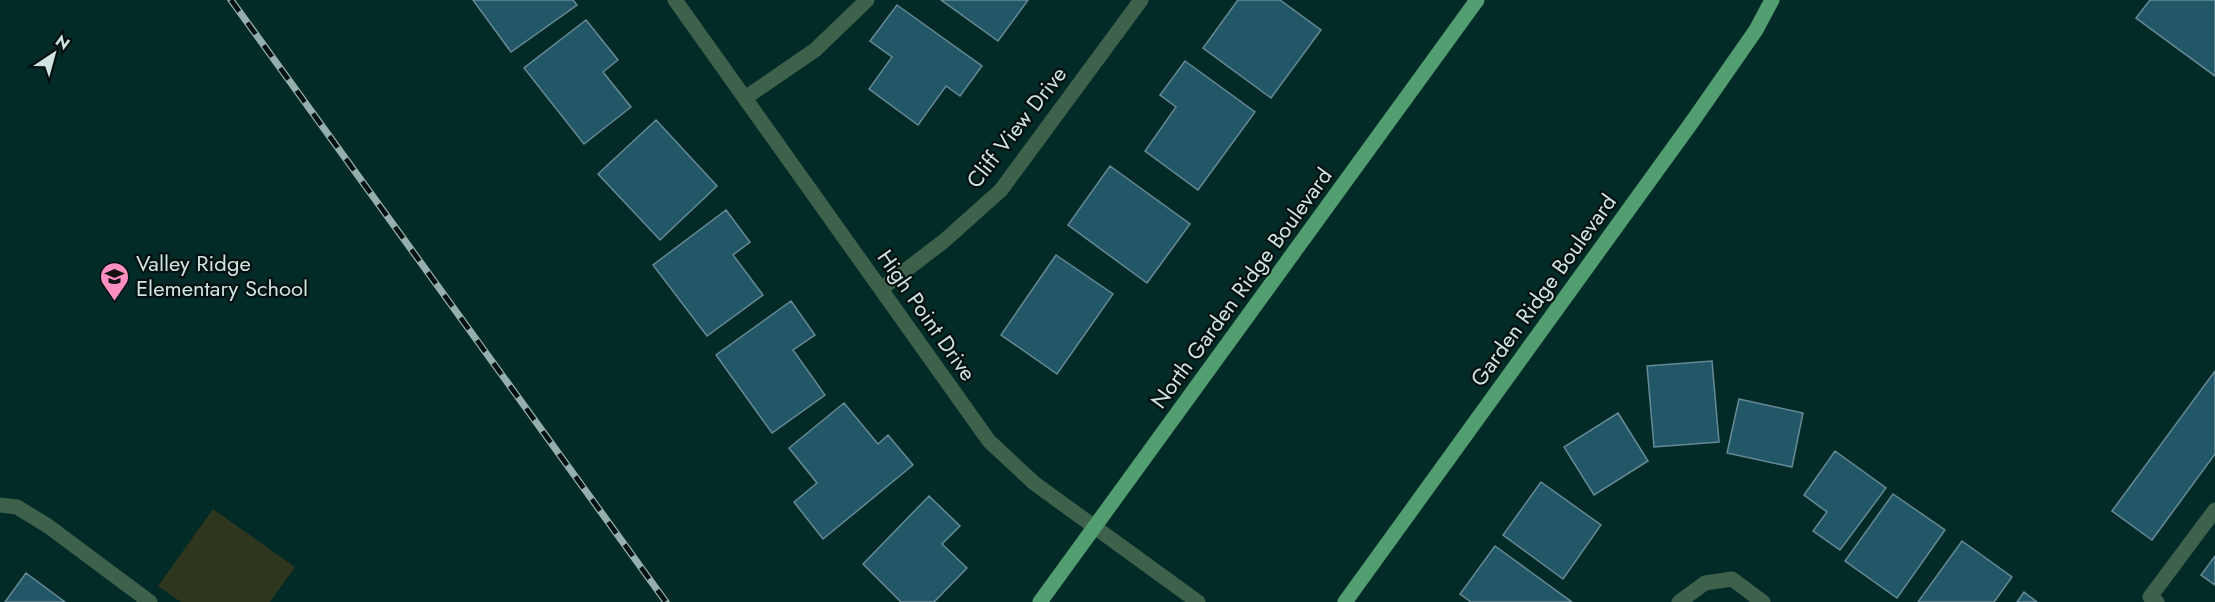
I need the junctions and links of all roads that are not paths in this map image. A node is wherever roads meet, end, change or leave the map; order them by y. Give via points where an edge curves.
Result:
1 (675, 0) edge
2 (867, 0) edge
3 (1141, 0) edge
4 (1477, 0) edge
5 (1772, 0) edge
6 (744, 98) junction
7 (881, 289) junction
8 (0, 505) edge
9 (2215, 510) edge
10 (1095, 526) junction
11 (150, 602) edge
12 (1040, 602) edge
13 (1198, 602) edge
14 (1345, 602) edge
15 (1678, 602) edge
16 (1763, 602) edge
17 (2157, 602) edge

1 - 6 street, High Point Drive
2 - 6 street via 815,51
3 - 7 street, Cliff View Drive via 1001,190 944,241
4 - 10 main road, North Garden Ridge Boulevard
5 - 14 main road, Garden Ridge Boulevard via 1756,30 1692,122
6 - 7 street, High Point Drive
7 - 10 street, High Point Drive via 989,441 1034,483
8 - 11 street via 17,507 48,526
9 - 17 street via 2150,597
10 - 12 main road, North Garden Ridge Boulevard
10 - 13 street, High Point Drive
15 - 16 street via 1705,583 1732,579

